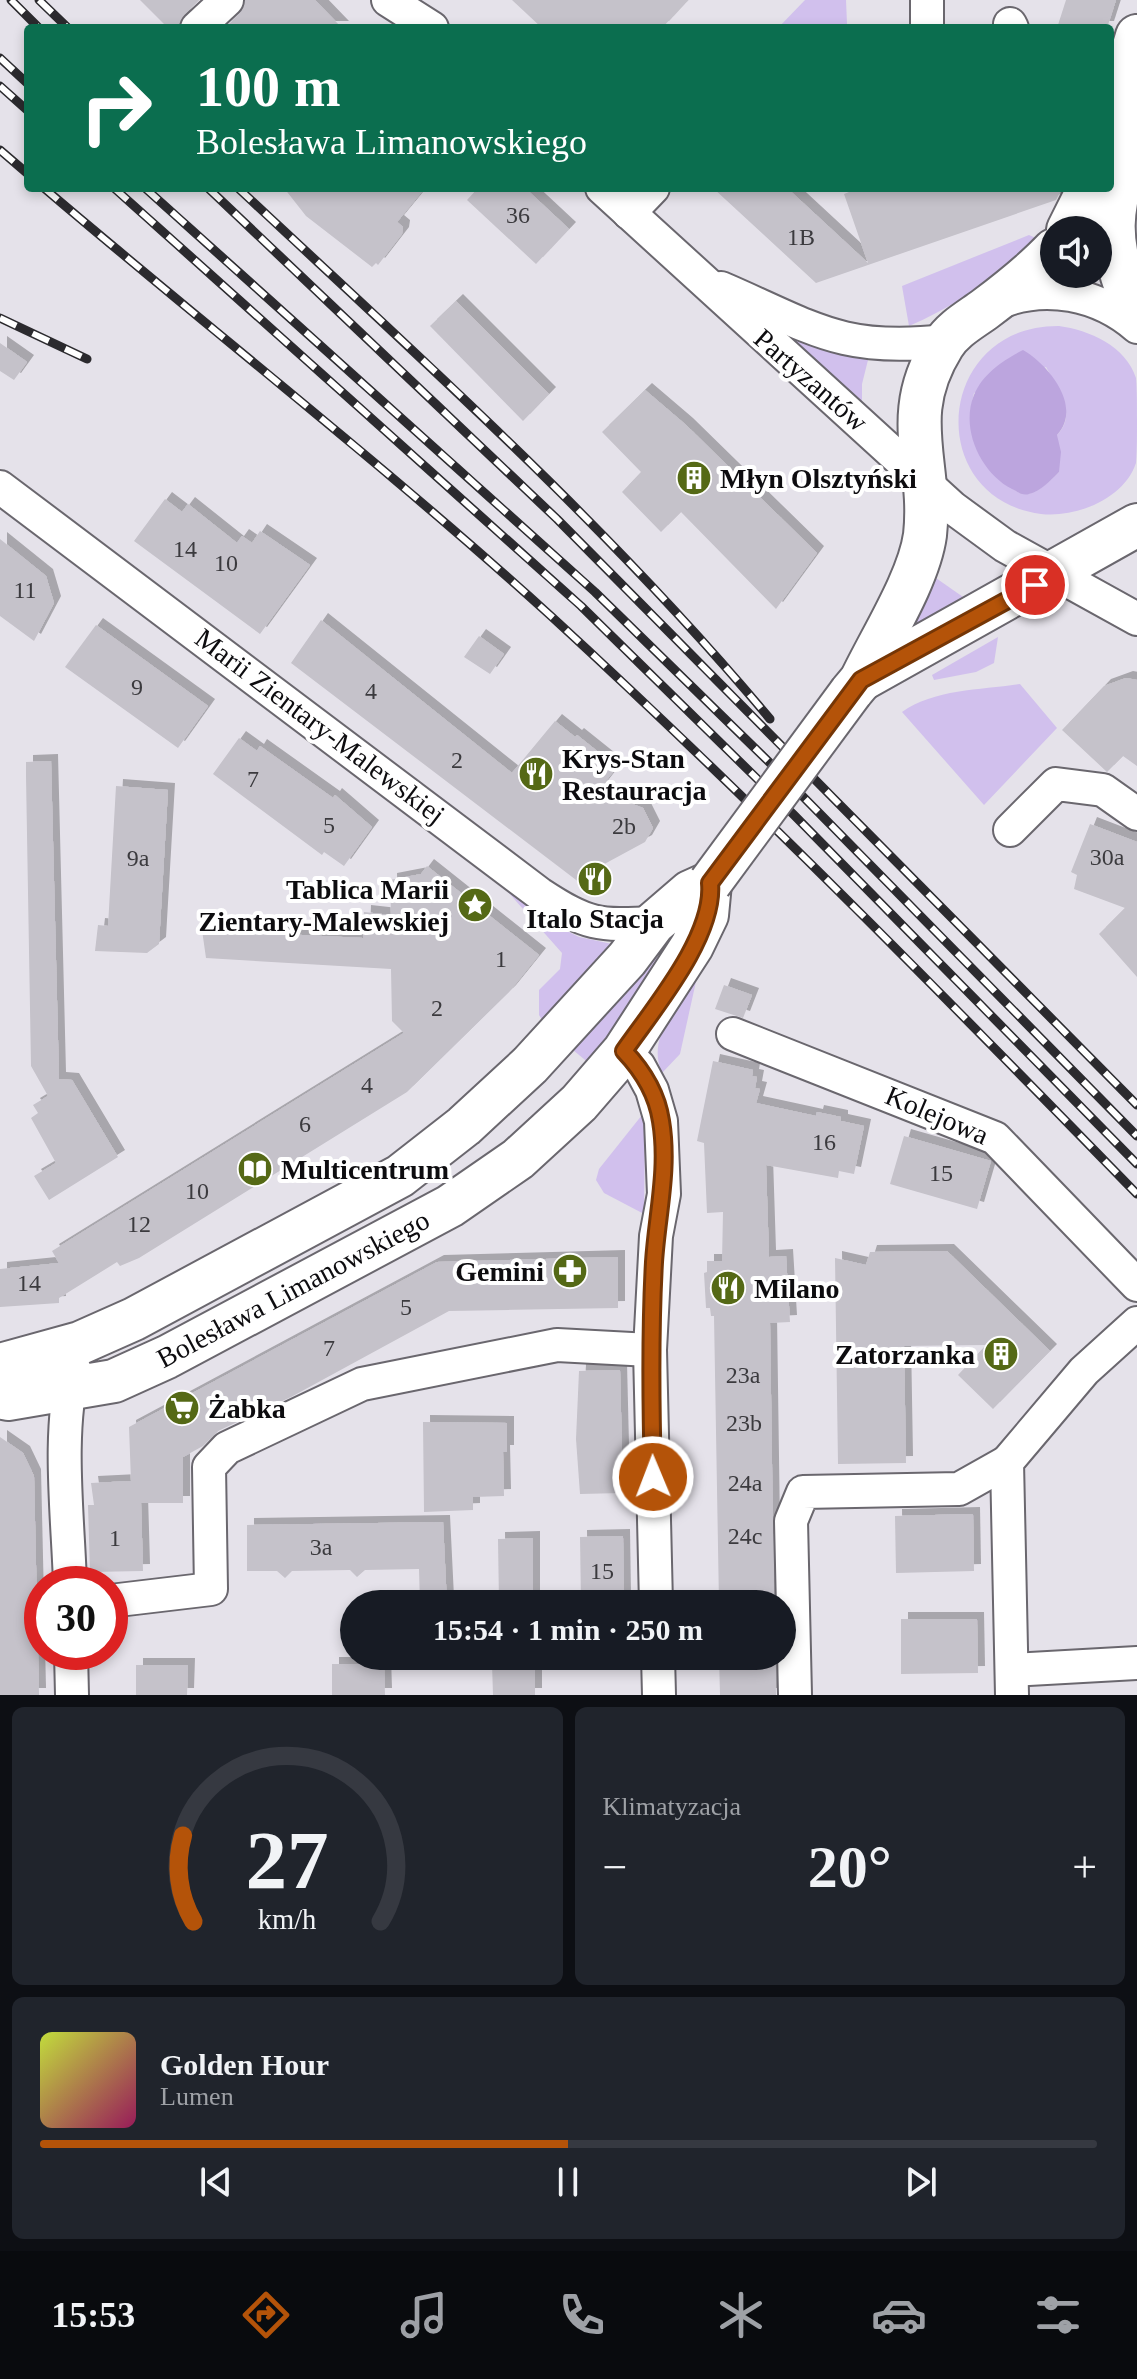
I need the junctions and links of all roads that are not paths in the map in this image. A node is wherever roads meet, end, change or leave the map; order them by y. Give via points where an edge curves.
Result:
1 (227, 0) edge
2 (388, 0) edge
3 (416, 0) edge
4 (927, 0) edge
5 (201, 24) edge
6 (427, 24) edge
7 (431, 24) edge
8 (927, 24) edge
9 (1137, 36) edge
10 (1119, 113) edge
11 (606, 192) edge
12 (649, 192) edge
13 (1087, 192) edge
14 (629, 213) junction
15 (1075, 216) edge
16 (1040, 262) edge
17 (700, 279) junction
18 (983, 311) junction
19 (1137, 317) edge
20 (1137, 327) edge
21 (945, 341) junction
22 (922, 481) junction
23 (0, 487) edge
24 (1137, 525) edge
25 (1054, 574) junction
26 (1137, 619) edge
27 (856, 686) junction
28 (1137, 814) edge
29 (1010, 830) dead end
30 (710, 883) junction
31 (654, 923) junction
32 (733, 1034) dead end
33 (624, 1051) junction
34 (1137, 1285) edge
35 (1137, 1323) edge
36 (80, 1343) junction
37 (650, 1350) junction
38 (0, 1365) edge
39 (68, 1390) junction
40 (0, 1397) edge
41 (1007, 1462) junction
42 (70, 1566) edge
43 (656, 1590) edge
44 (128, 1599) edge
45 (1137, 1663) edge
46 (71, 1670) edge
47 (658, 1670) edge
48 (1012, 1683) edge
49 (72, 1695) edge
50 (659, 1695) edge
51 (795, 1695) edge

1 - 5 street
2 - 6 street
3 - 7 street
4 - 8 street
9 - 10 main road
10 - 19 main road via 1111,224 1117,265
11 - 14 street, Partyzantów
12 - 14 street
13 - 15 main road
14 - 17 street, Partyzantów
16 - 18 main road
17 - 21 street, Partyzantów via 828,337 884,346
17 - 22 street, Partyzantów
18 - 20 street via 1023,295 1066,294 1108,306
18 - 21 main road
21 - 22 main road, Bolesława Limanowskiego via 918,409
22 - 25 street, Partyzantów via 985,533
22 - 27 main road, Bolesława Limanowskiego via 921,553
23 - 31 street, Marii Zientary-Malewskiej via 577,918 606,926
24 - 25 main road, Bolesława Limanowskiego
25 - 26 street
25 - 27 main road, Bolesława Limanowskiego
27 - 30 main road, Bolesława Limanowskiego, bridge
28 - 29 street via 1103,790 1056,784
30 - 31 main road, Bolesława Limanowskiego via 690,892
30 - 33 main road, Bolesława Limanowskiego via 707,915 692,946
31 - 36 main road, Bolesława Limanowskiego via 530,1065 400,1176 226,1273
32 - 34 street, Kolejowa via 995,1138
33 - 37 street via 652,1090 661,1121 664,1194 656,1236
33 - 39 main road, Bolesława Limanowskiego via 579,1103 518,1159 450,1206 167,1357 114,1381
35 - 41 street via 1084,1371
36 - 38 main road, Bolesława Limanowskiego
36 - 39 street
37 - 43 street
37 - 44 street via 557,1345 362,1384 227,1448 209,1467 211,1589
39 - 40 main road, Bolesława Limanowskiego
39 - 42 street
41 - 48 street
41 - 51 street via 959,1489 803,1492 791,1521
45 - 48 street
46 - 49 street
47 - 50 street

